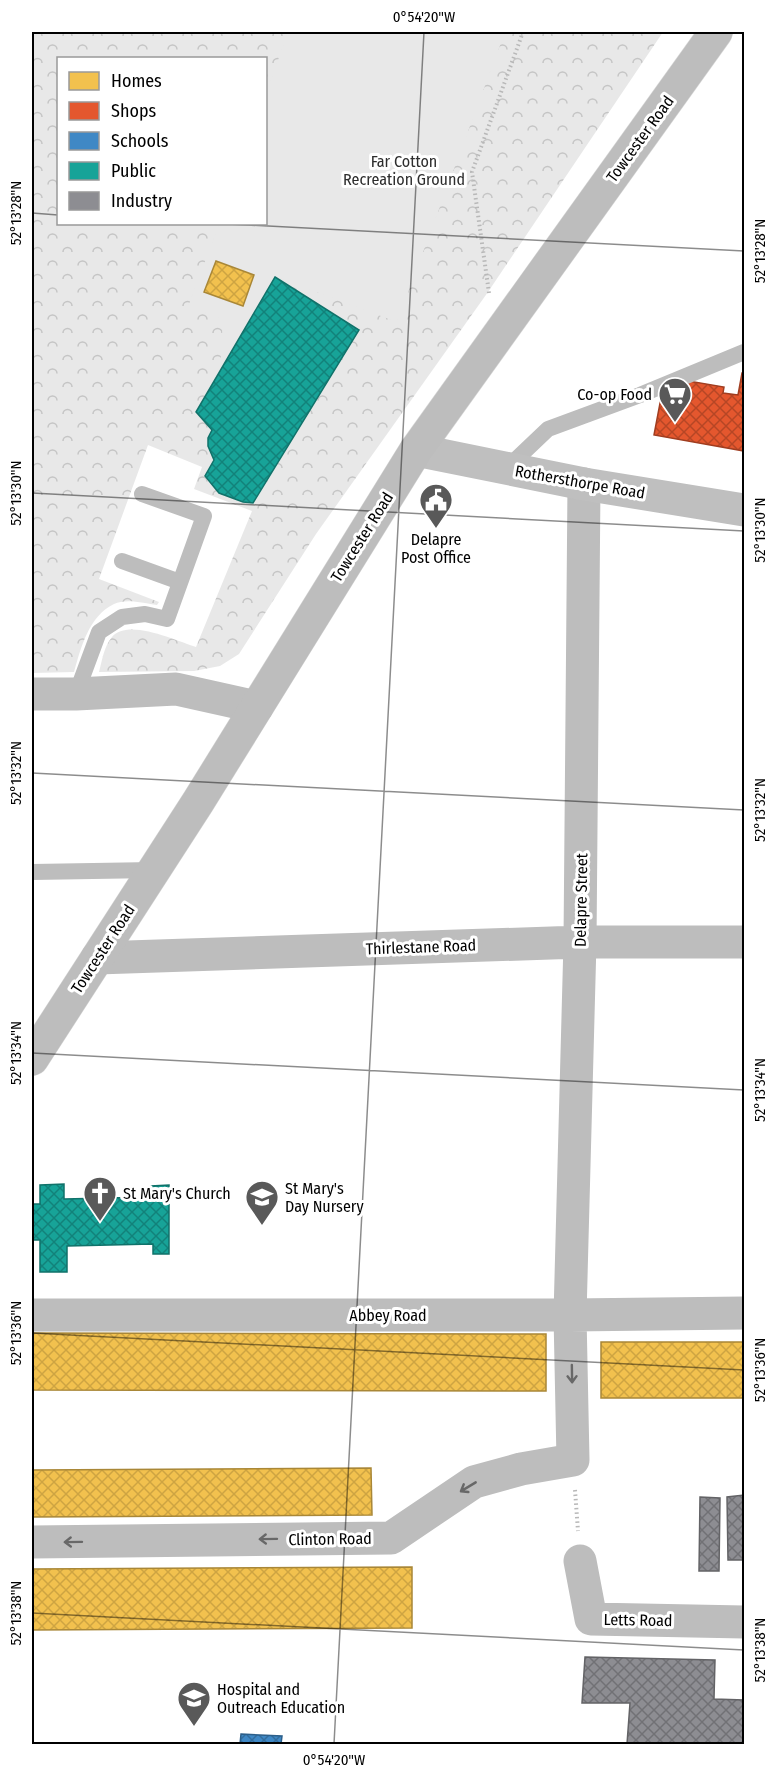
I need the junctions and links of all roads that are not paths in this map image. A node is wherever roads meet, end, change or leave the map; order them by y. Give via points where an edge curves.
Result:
1 (716, 32) edge
2 (744, 352) edge
3 (416, 450) junction
4 (507, 469) junction
5 (584, 484) junction
6 (142, 494) dead end
7 (744, 510) edge
8 (122, 561) dead end
9 (180, 582) junction
10 (32, 694) edge
11 (76, 694) junction
12 (257, 707) junction
13 (154, 870) junction
14 (32, 872) edge
15 (580, 942) junction
16 (744, 942) edge
17 (97, 958) junction
18 (36, 1042) edge
19 (744, 1313) edge
20 (32, 1315) edge
21 (570, 1315) junction
22 (32, 1542) edge
23 (580, 1560) road end
24 (744, 1622) edge

1 - 3 street, Towcester Road
2 - 4 lane via 548,429
3 - 4 street, Rothersthorpe Road
3 - 12 street, Towcester Road
4 - 5 street, Rothersthorpe Road
5 - 7 street, Rothersthorpe Road
5 - 15 street, Delapre Street
6 - 9 lane via 204,516
8 - 9 lane
9 - 11 lane via 168,619 145,614 122,617 99,632
10 - 11 street
11 - 12 street via 176,689
12 - 13 street, Towcester Road
13 - 14 lane
13 - 17 street, Towcester Road
15 - 16 street, Thirlestane Road
15 - 17 street, Thirlestane Road
15 - 21 street, Delapre Street
17 - 18 street, Towcester Road
19 - 21 street, Abbey Road
20 - 21 street, Abbey Road
21 -> 22 street, Clinton Road via 573,1460 474,1482 391,1538
23 - 24 street, Letts Road via 591,1618

